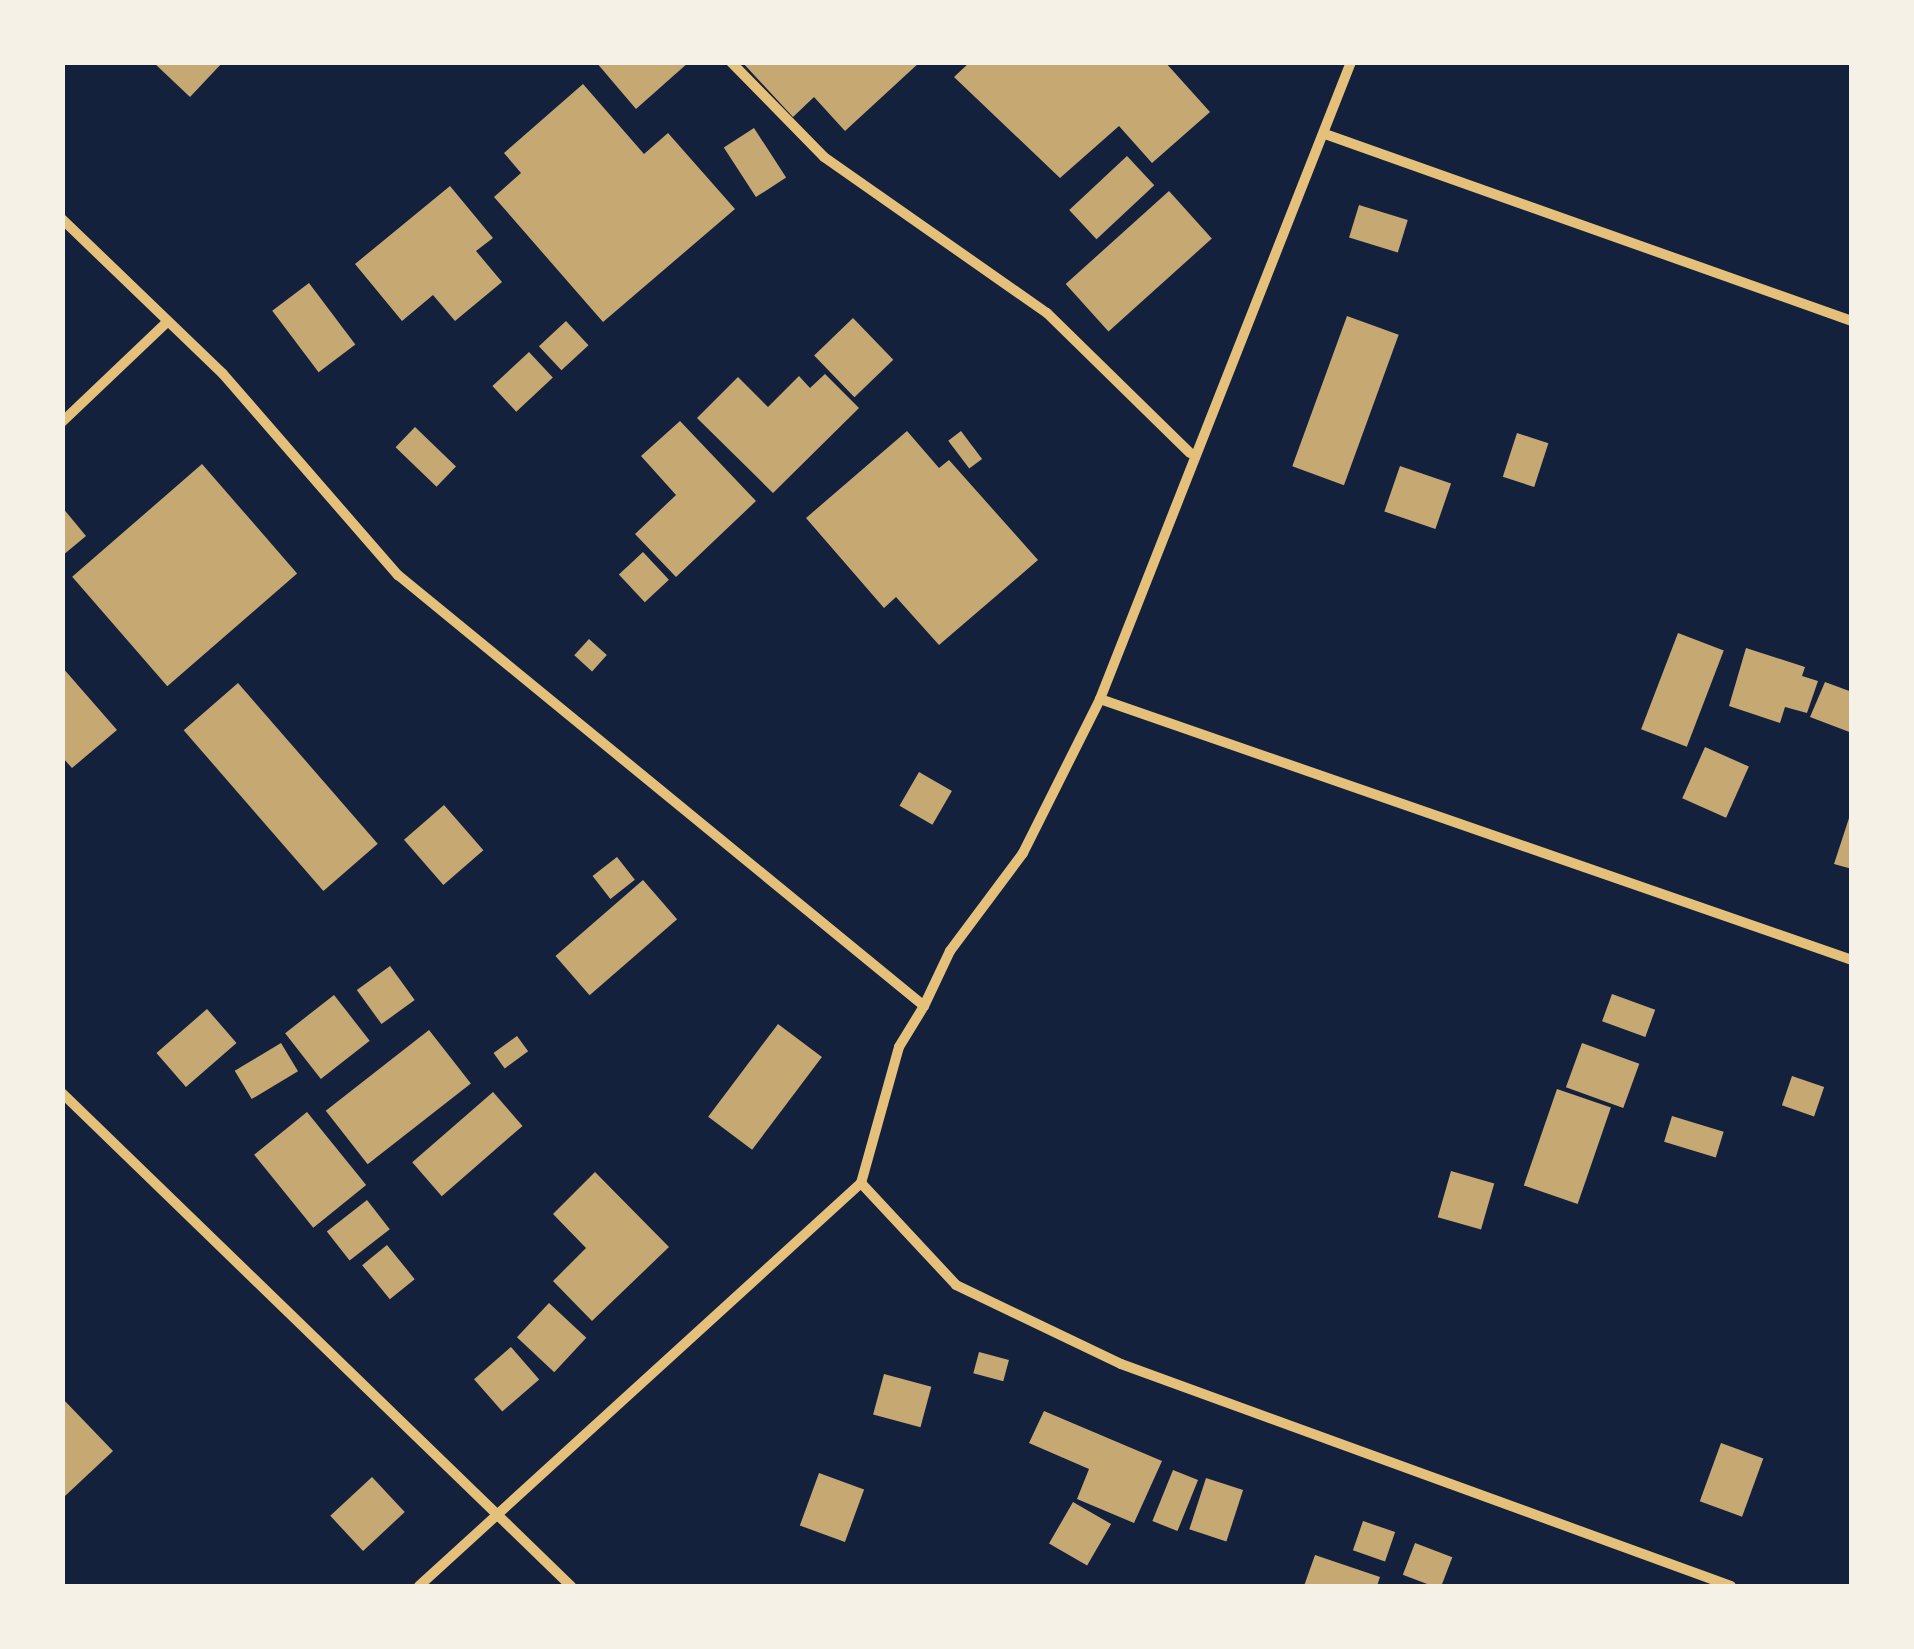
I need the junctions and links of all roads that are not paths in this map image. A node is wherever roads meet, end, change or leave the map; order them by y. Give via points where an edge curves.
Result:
1 (730, 62) edge
2 (1351, 62) edge
3 (1325, 134) junction
4 (62, 220) edge
5 (168, 321) junction
6 (1852, 321) edge
7 (62, 422) edge
8 (1190, 453) junction
9 (1100, 699) junction
10 (1852, 960) edge
11 (924, 1006) junction
12 (62, 1093) edge
13 (861, 1183) junction
14 (500, 1510) junction
15 (419, 1586) edge
16 (571, 1586) edge
17 (1732, 1586) edge

1 - 8 street via 824,157 1047,313
2 - 3 street
3 - 6 street
3 - 8 street via 1278,265
4 - 5 street
5 - 7 street
5 - 11 street via 398,574
8 - 9 street
9 - 10 street
9 - 11 street via 1024,853 950,951
11 - 13 street via 899,1046
12 - 14 street
13 - 14 street
13 - 17 street via 956,1285 1022,1319 1121,1364
14 - 15 street
14 - 16 street

